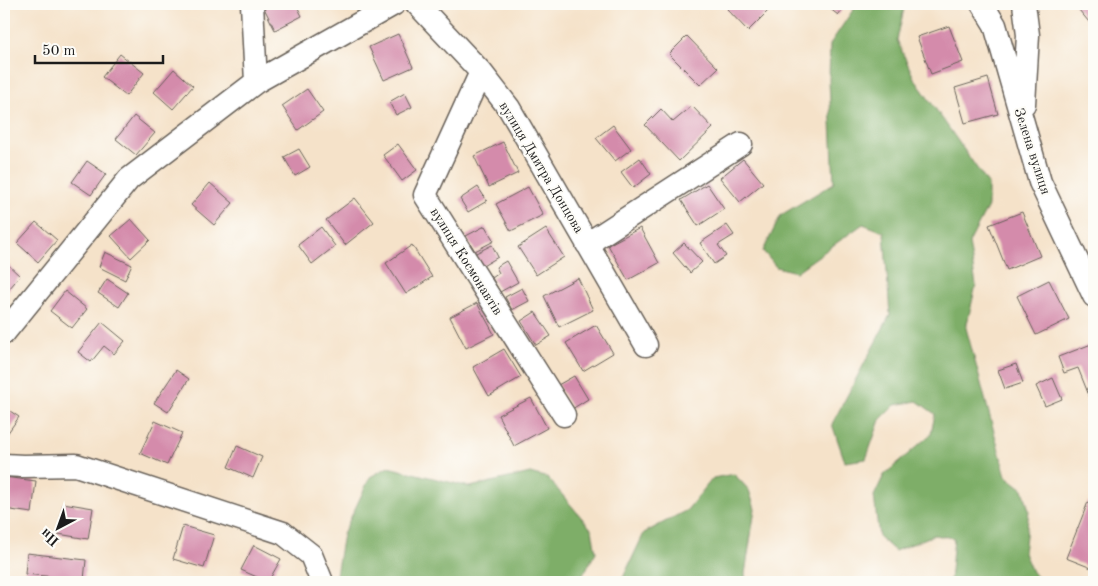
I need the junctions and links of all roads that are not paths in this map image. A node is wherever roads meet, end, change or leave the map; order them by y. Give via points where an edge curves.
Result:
1 (252, 4) edge
2 (394, 4) edge
3 (417, 4) edge
4 (982, 4) edge
5 (1024, 4) edge
6 (481, 72) junction
7 (256, 82) junction
8 (1023, 122) junction
9 (742, 144) dead end
10 (587, 244) junction
11 (1094, 296) edge
12 (4, 333) edge
13 (646, 344) dead end
14 (564, 415) dead end
15 (4, 465) edge
16 (322, 582) edge

1 - 7 street
2 - 7 street
3 - 6 street, вулиця Дмитра Донцова
4 - 8 street, Зелена вулиця via 994,25
5 - 8 street via 1028,35
6 - 10 street, вулиця Дмитра Донцова via 509,108
6 - 14 street, вулиця Космонавтів via 425,195
7 - 12 street via 129,179
8 - 11 street, Зелена вулиця via 1040,182
9 - 10 street
10 - 13 street, вулиця Дмитра Донцова
15 - 16 street via 76,465 283,533 311,555

